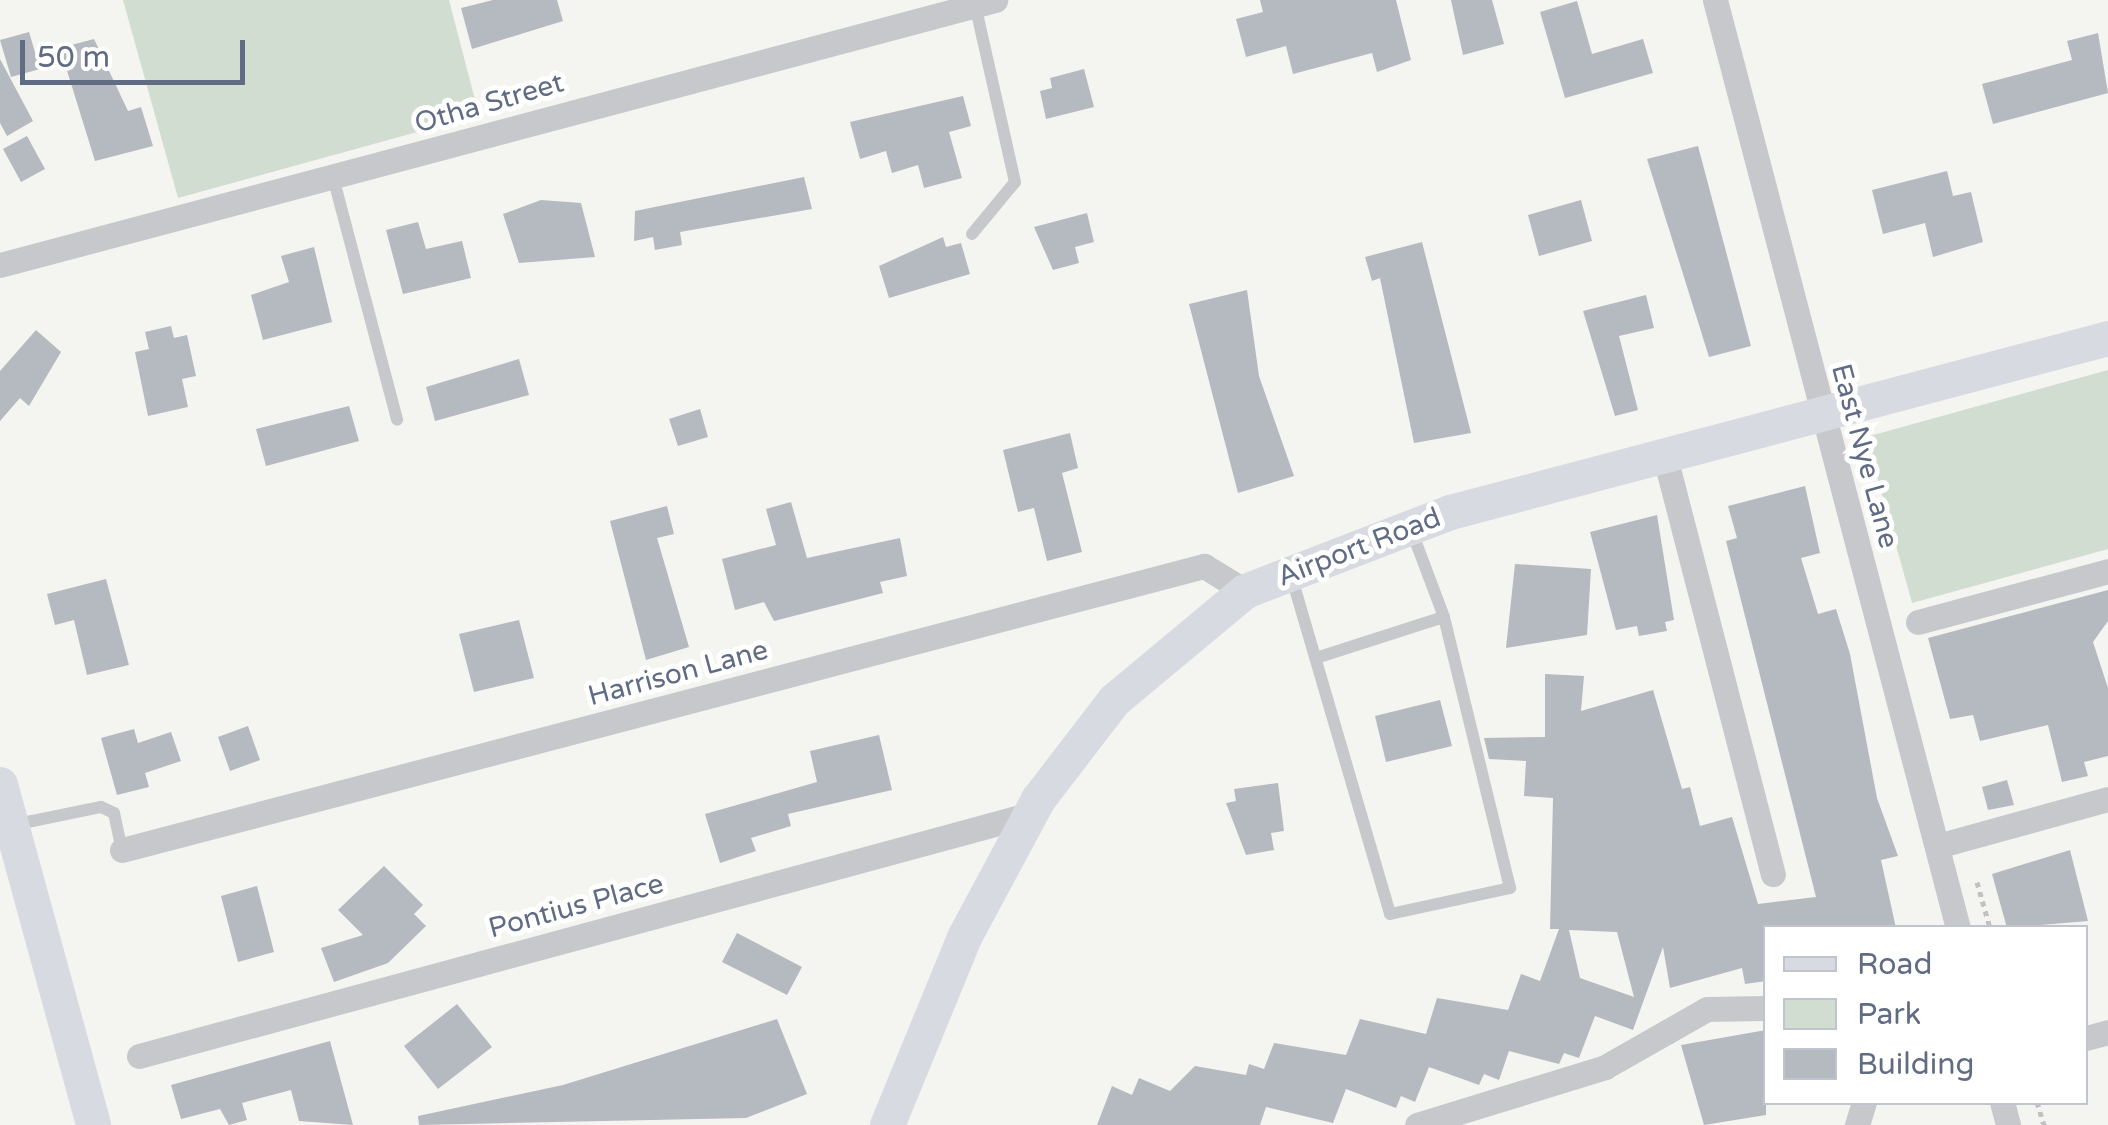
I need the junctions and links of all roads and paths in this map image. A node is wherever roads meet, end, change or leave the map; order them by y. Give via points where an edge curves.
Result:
1 (1716, 0) edge
2 (985, 1) edge
3 (333, 177) junction
4 (972, 234) dead end
5 (0, 264) edge
6 (2108, 338) edge
7 (1821, 414) junction
8 (397, 420) dead end
9 (1665, 457) junction
10 (1410, 525) junction
11 (1289, 571) junction
12 (2108, 571) edge
13 (1245, 592) junction
14 (1444, 617) junction
15 (1918, 622) dead end
16 (1316, 658) junction
17 (0, 784) edge
18 (2108, 798) edge
19 (1028, 815) junction
20 (11, 826) junction
21 (1941, 845) junction
22 (122, 850) joint
23 (1773, 874) dead end
24 (1957, 925) edge
25 (1763, 1008) edge
26 (139, 1056) dead end
27 (93, 1125) edge
28 (887, 1125) edge
29 (1418, 1125) edge

1 - 7 street, East Nye Lane
2 - 3 street, Otha Street
2 - 4 lane via 1015,182
3 - 5 street, Otha Street
3 - 8 lane
6 - 7 street, Airport Road
7 - 9 street, Airport Road
7 - 21 street, East Nye Lane
9 - 10 street, Airport Road
9 - 23 street
10 - 11 street, Airport Road
10 - 14 lane
11 - 13 street, Airport Road
11 - 16 lane
12 - 15 street
13 - 19 street, Airport Road via 1114,700
13 - 22 street, Harrison Lane via 1204,566
14 - 16 lane
14 - 16 lane via 1510,888 1390,914
17 - 20 street
18 - 21 street
19 - 26 street, Pontius Place
19 - 28 street, Airport Road via 964,937
20 - 22 lane via 101,806 114,813
20 - 27 street
21 - 24 street, East Nye Lane
25 - 29 street via 1707,1009 1579,1078

